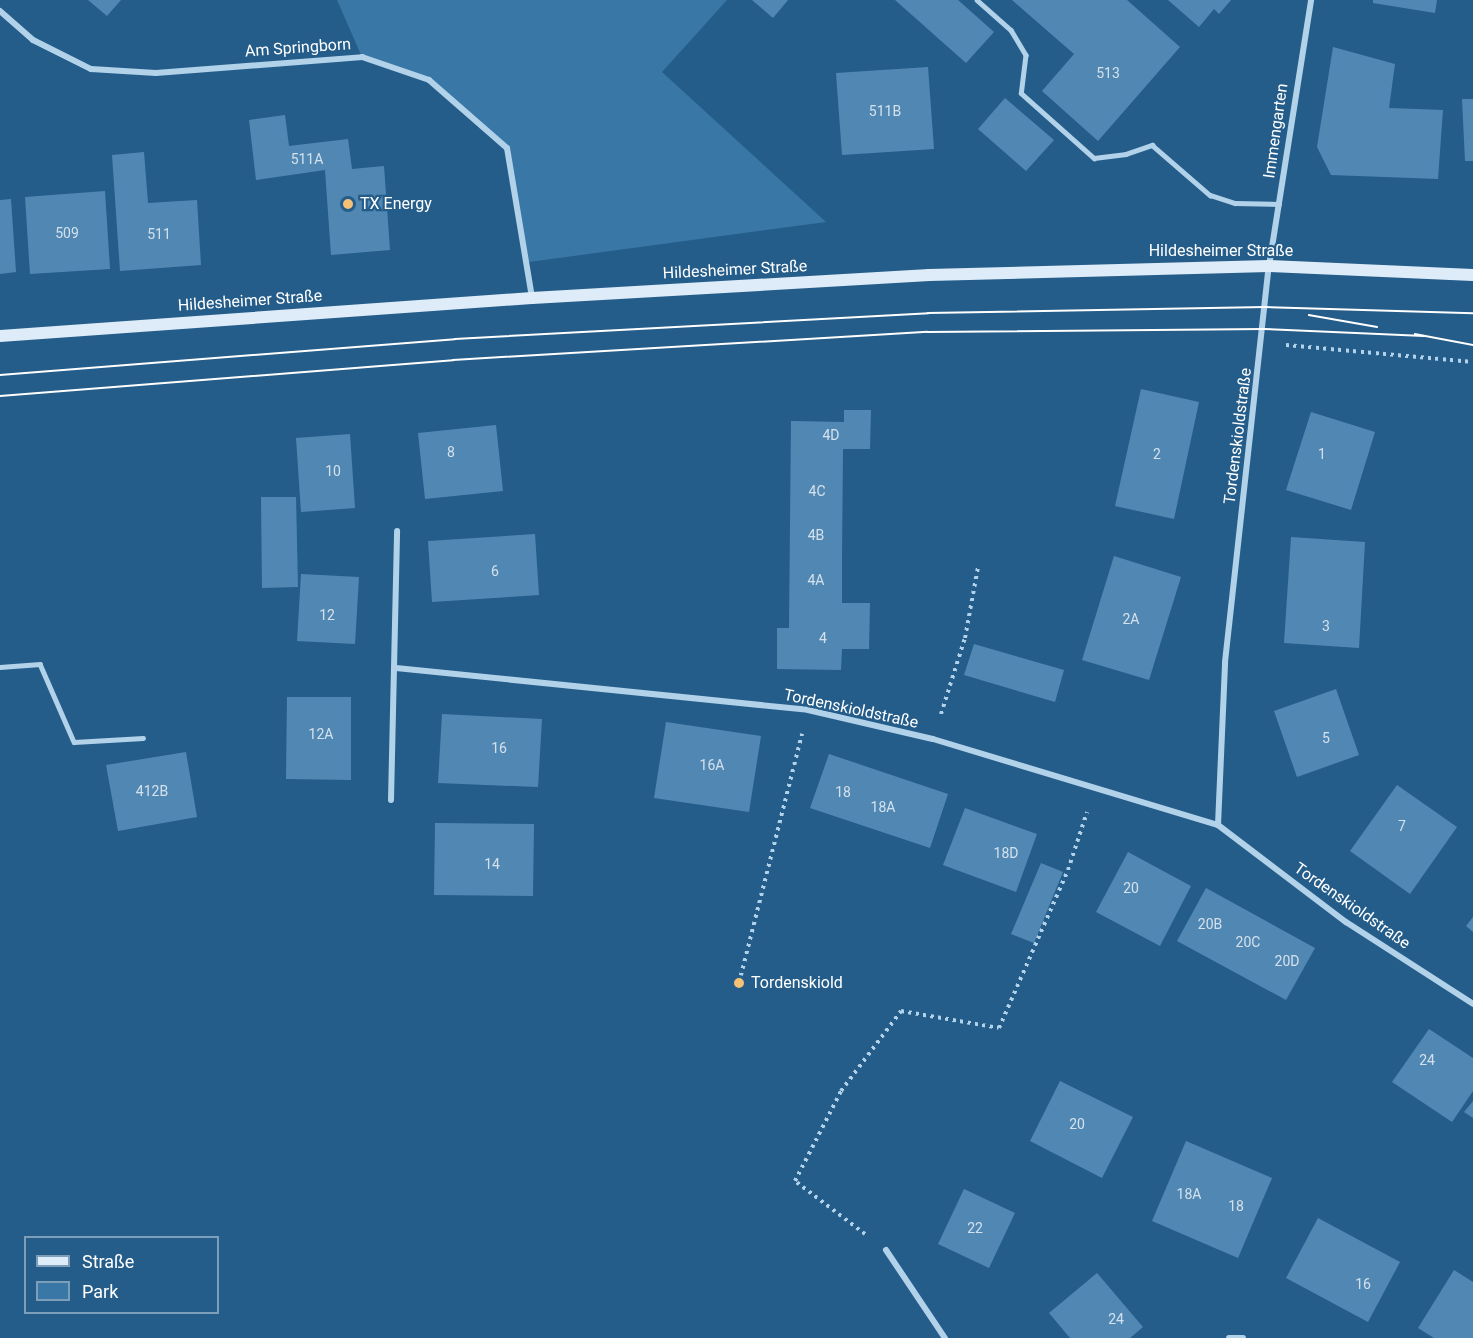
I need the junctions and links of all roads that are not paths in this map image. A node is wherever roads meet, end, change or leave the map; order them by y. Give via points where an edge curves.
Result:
1 (977, 0) edge
2 (1311, 0) edge
3 (0, 11) edge
4 (1279, 204) junction
5 (1269, 266) junction
6 (1473, 274) edge
7 (532, 298) junction
8 (0, 336) edge
9 (397, 531) dead end
10 (0, 667) edge
11 (396, 668) junction
12 (143, 738) dead end
13 (391, 800) dead end
14 (1218, 825) junction
15 (1473, 1004) edge
16 (886, 1250) road end
17 (945, 1338) edge
18 (1229, 1338) edge
19 (1244, 1338) edge

1 - 4 lane via 1011,30 1026,55 1021,93 1094,158 1126,154 1152,145 1210,195 1235,203
2 - 4 street, Immengarten
3 - 7 street, Am Springborn via 33,40 92,69 156,73 362,57 429,80 507,148
4 - 5 street, Immengarten
5 - 6 street, Hildesheimer Straße
5 - 7 street, Hildesheimer Straße via 929,275
5 - 14 street, Tordenskioldstraße via 1225,662
7 - 8 street, Hildesheimer Straße
9 - 11 street
10 - 12 lane via 40,664 74,742
11 - 13 street
11 - 14 street, Tordenskioldstraße via 808,710 933,739
14 - 15 street, Tordenskioldstraße via 1346,922
16 - 17 street
18 - 19 street

